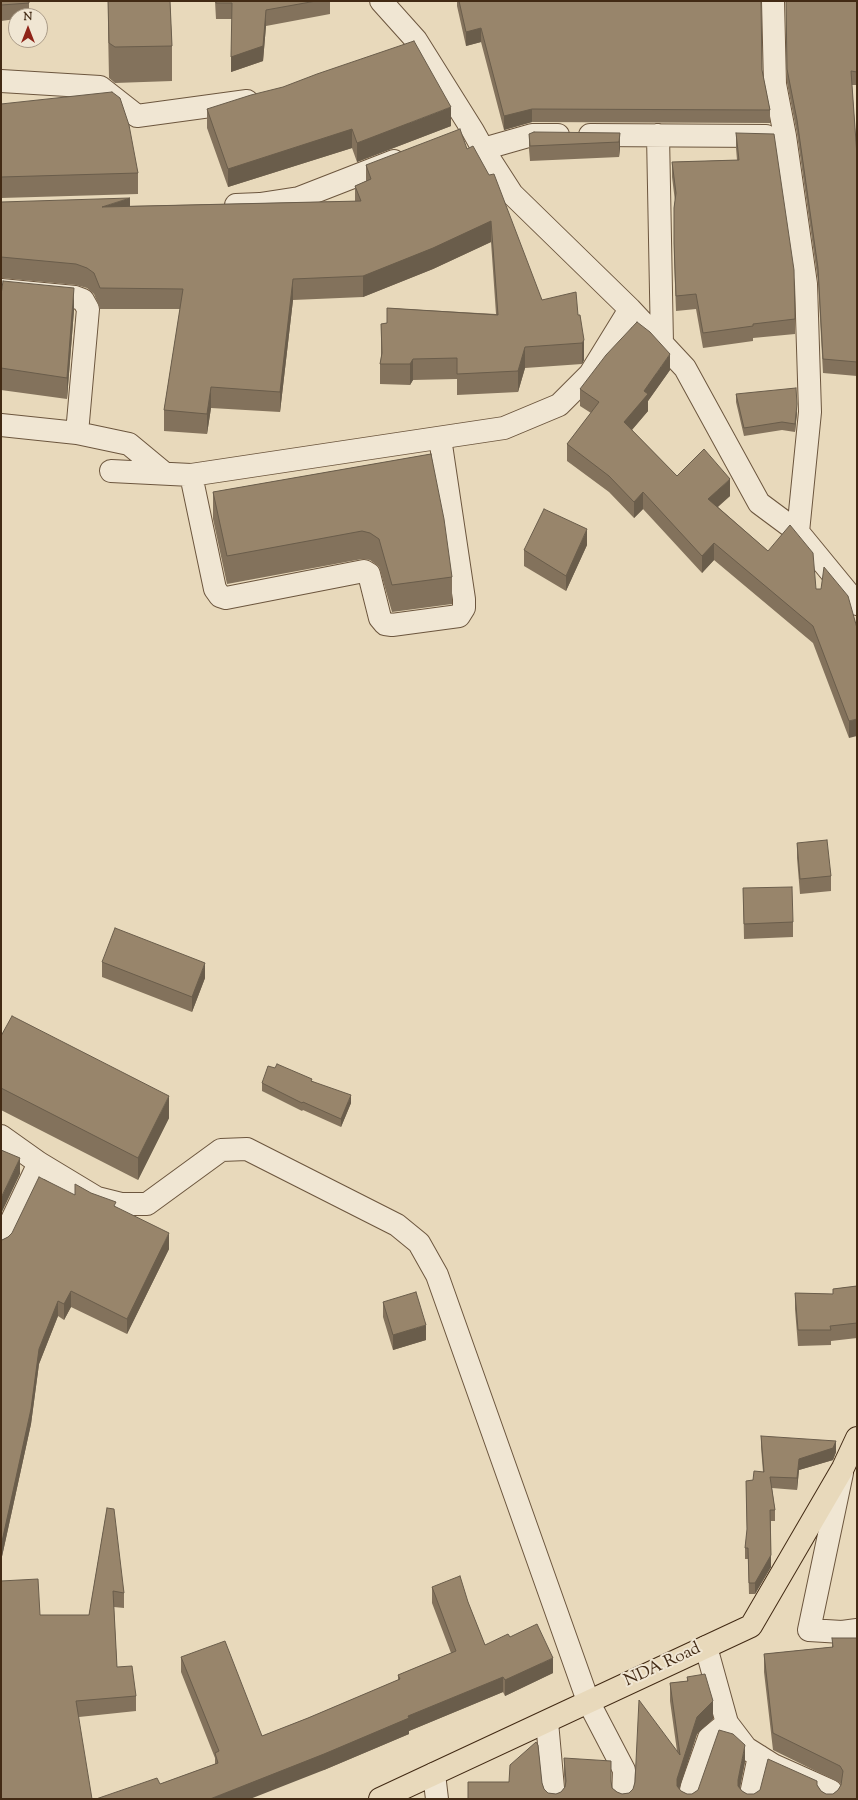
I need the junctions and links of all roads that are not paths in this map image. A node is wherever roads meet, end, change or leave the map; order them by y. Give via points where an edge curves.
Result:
1 (381, 1) edge
2 (773, 1) edge
3 (416, 40) junction
4 (394, 48) edge
5 (1, 81) edge
6 (265, 98) edge
7 (658, 135) junction
8 (785, 136) junction
9 (452, 140) edge
10 (478, 140) junction
11 (415, 153) edge
12 (212, 205) edge
13 (1, 290) edge
14 (630, 309) junction
15 (662, 344) junction
16 (1, 425) edge
17 (77, 433) junction
18 (440, 438) junction
19 (444, 467) junction
20 (111, 471) dead end
21 (421, 471) edge
22 (164, 473) junction
23 (191, 475) junction
24 (221, 504) edge
25 (198, 508) junction
26 (798, 532) junction
27 (857, 604) edge
28 (1, 1136) edge
29 (40, 1163) junction
30 (1, 1243) edge
31 (857, 1438) edge
32 (843, 1468) junction
33 (857, 1630) edge
34 (706, 1646) junction
35 (588, 1701) junction
36 (547, 1722) junction
37 (727, 1723) junction
38 (759, 1756) junction
39 (434, 1774) junction
40 (380, 1799) edge
41 (437, 1799) edge
42 (554, 1799) edge
43 (623, 1799) edge
44 (689, 1799) edge
45 (750, 1799) edge
46 (829, 1799) edge

1 - 3 street
2 - 8 street via 775,84
3 - 4 street
3 - 10 street
5 - 6 street via 100,87 137,116
7 - 8 street
7 - 10 street via 532,135
7 - 15 street
8 - 26 street via 806,291 810,412
9 - 10 street
10 - 14 street via 512,194
11 - 12 street via 299,198 260,204
13 - 17 street via 75,297 83,300 88,309
14 - 15 street
14 - 18 street via 590,374 559,405 504,428
15 - 26 street via 686,368 759,502
16 - 17 street
17 - 22 street via 129,444
18 - 19 street
18 - 23 street
19 - 21 street
19 - 25 street via 464,599 464,608 459,616 385,624 380,618 369,574 364,571 226,598 220,596 215,589
20 - 22 street
22 - 23 street
23 - 25 street
24 - 25 street
26 - 27 street
28 - 29 street
29 - 30 street
29 - 35 street via 97,1198 122,1204 147,1204 221,1150 247,1149 397,1225 419,1243 437,1275
31 - 32 main road, NDA Road
32 - 33 street via 809,1630
32 - 34 main road, NDA Road via 751,1626
34 - 35 main road, NDA Road
34 - 37 street
35 - 36 main road, NDA Road
35 - 43 street via 624,1770
36 - 39 main road, NDA Road
36 - 42 street
37 - 38 street via 746,1748
37 - 44 street via 709,1738
38 - 45 street
38 - 46 street via 831,1791
39 - 40 main road, NDA Road
39 - 41 street

